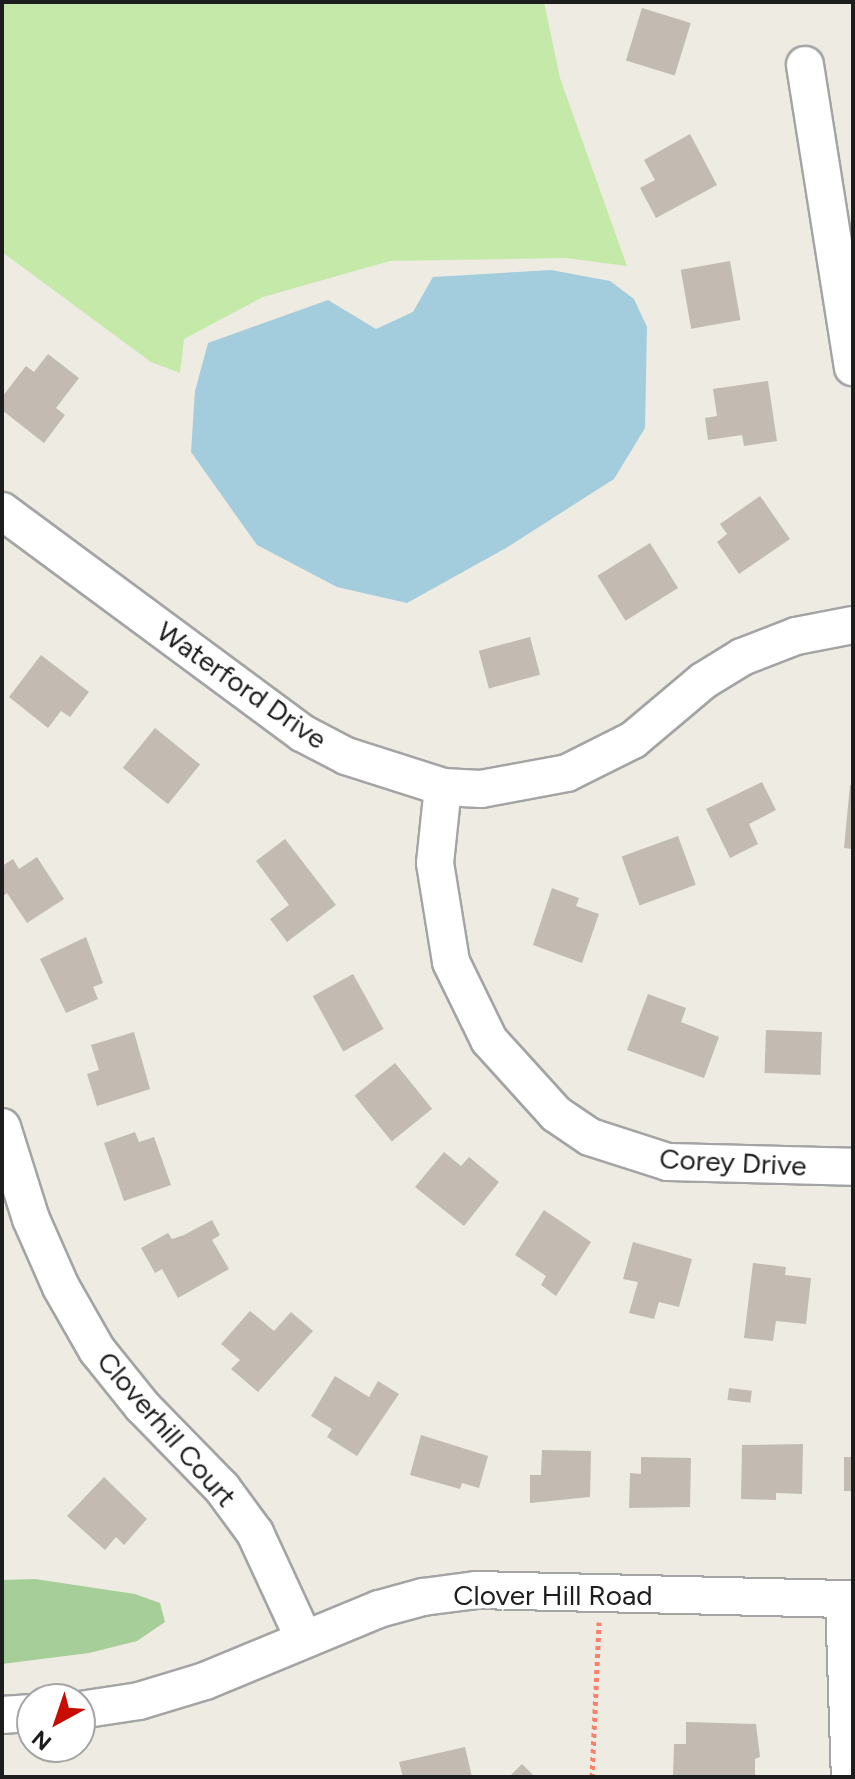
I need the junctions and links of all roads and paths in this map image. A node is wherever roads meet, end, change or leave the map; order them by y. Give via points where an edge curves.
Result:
1 (805, 65) dead end
2 (853, 367) edge
3 (2, 511) edge
4 (853, 625) edge
5 (443, 787) junction
6 (2, 1127) edge
7 (853, 1167) edge
8 (600, 1593) junction
9 (848, 1599) edge
10 (304, 1639) junction
11 (96, 1708) edge
12 (592, 1777) edge
13 (850, 1777) edge

1 - 2 street
3 - 5 street, Waterford Drive via 302,733 346,756
4 - 5 street, Waterford Drive via 796,636 742,657 703,681 633,740 567,773 481,789
5 - 7 street, Corey Drive via 435,863 451,962 489,1040 556,1114 615,1148 668,1162
6 - 10 street, Cloverhill Court via 31,1219 97,1350 142,1406 222,1488 255,1533
8 - 9 street, Clover Hill Road
8 - 10 street, Clover Hill Road via 476,1590 423,1597
8 - 12 path
9 - 13 street
10 - 11 street, Clover Hill Road via 205,1681

